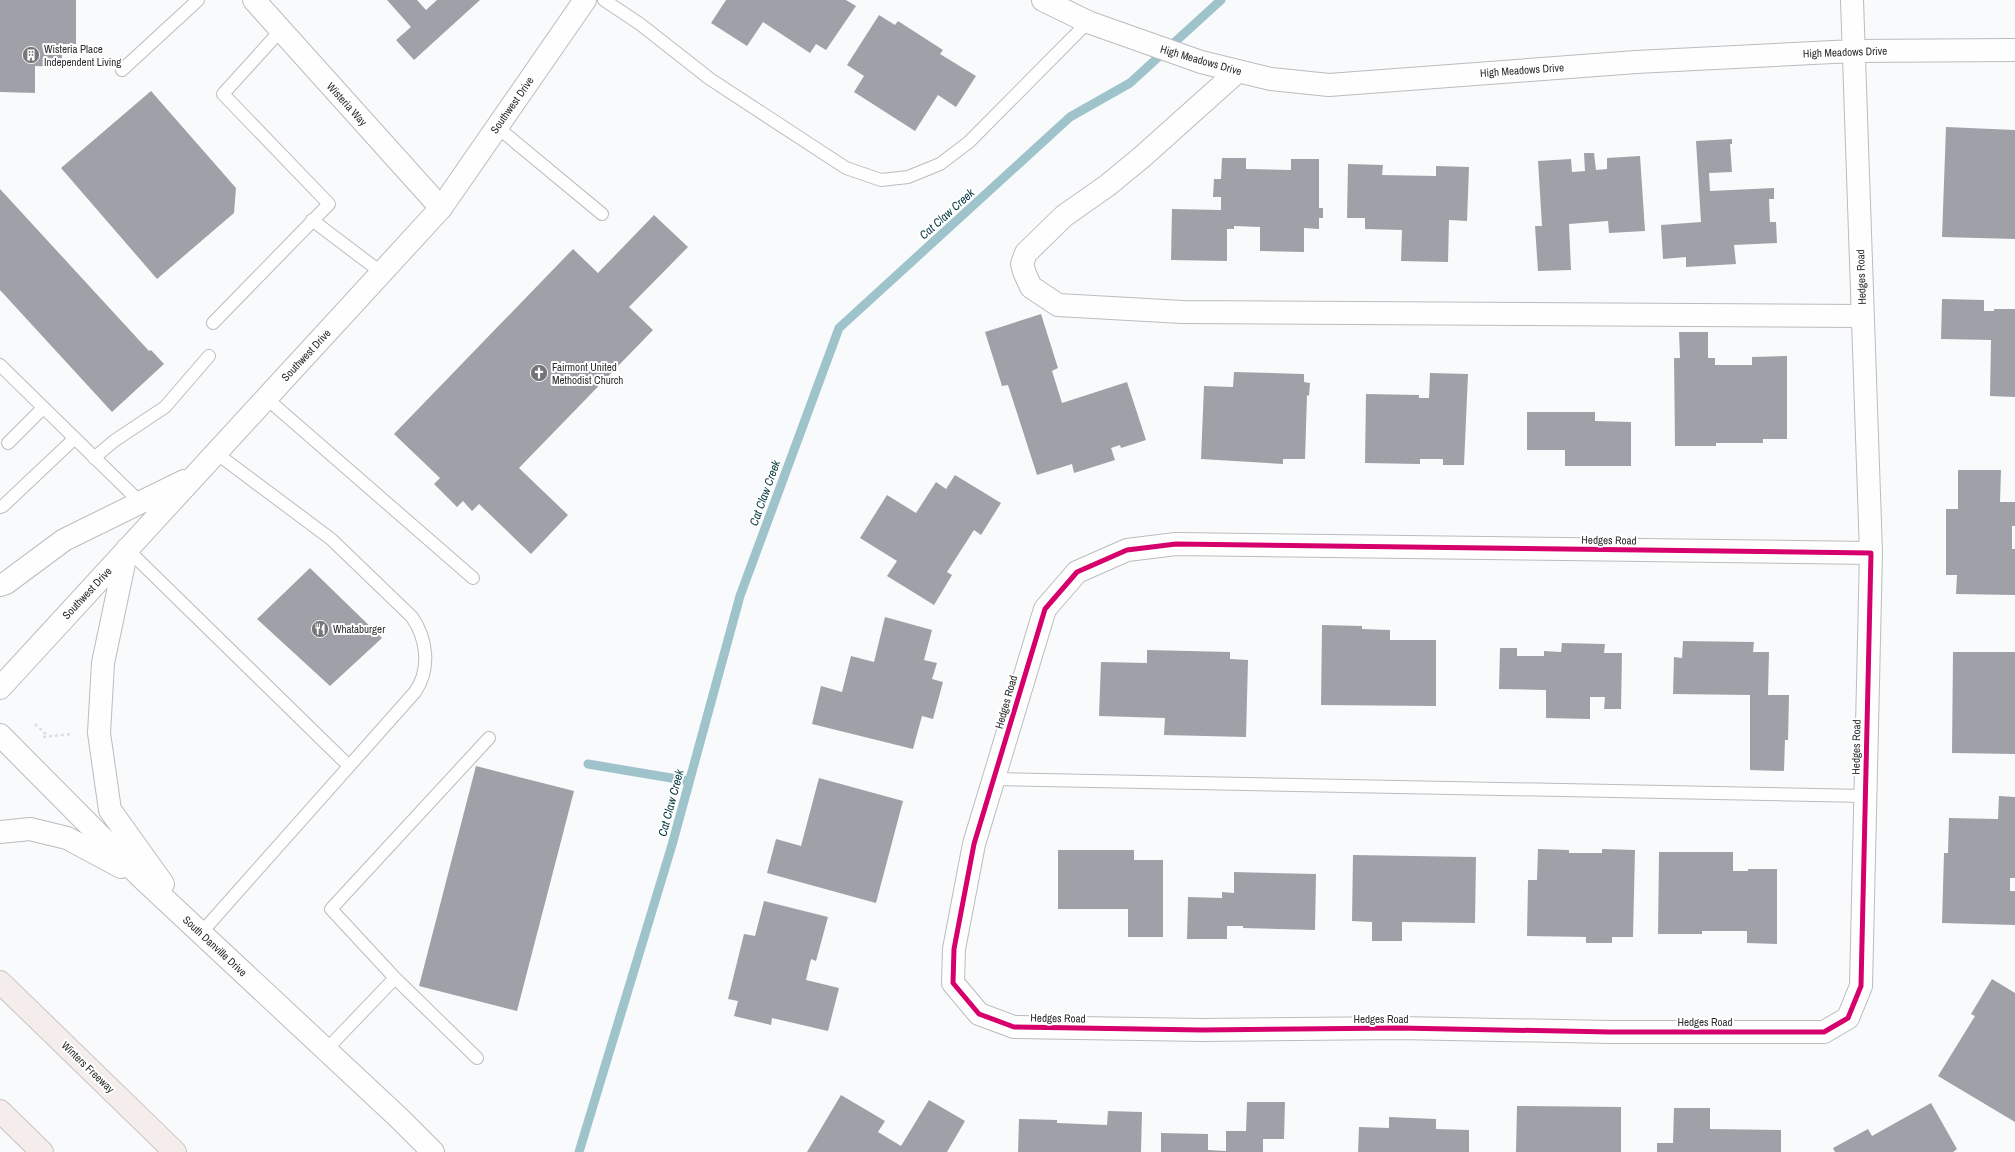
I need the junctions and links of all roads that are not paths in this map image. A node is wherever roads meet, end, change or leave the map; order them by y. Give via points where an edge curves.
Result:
1 (198, 0) edge
2 (254, 0) edge
3 (585, 0) edge
4 (604, 0) edge
5 (1043, 0) edge
6 (1852, 0) edge
7 (1088, 22) junction
8 (281, 30) junction
9 (2015, 50) edge
10 (1853, 51) junction
11 (122, 70) dead end
12 (1238, 71) junction
13 (497, 127) junction
14 (441, 208) junction
15 (602, 214) dead end
16 (312, 220) junction
17 (382, 273) junction
18 (1862, 316) junction
19 (213, 323) dead end
20 (209, 356) dead end
21 (0, 365) edge
22 (266, 398) junction
23 (43, 408) junction
24 (74, 439) junction
25 (8, 443) dead end
26 (216, 452) junction
27 (94, 458) junction
28 (195, 475) junction
29 (140, 502) junction
30 (0, 507) edge
31 (127, 549) junction
32 (1871, 553) junction
33 (473, 578) dead end
34 (0, 585) edge
35 (0, 688) edge
36 (0, 735) edge
37 (489, 738) dead end
38 (349, 766) junction
39 (994, 779) junction
40 (1865, 796) junction
41 (0, 832) edge
42 (142, 878) junction
43 (196, 928) junction
44 (395, 978) junction
45 (2, 984) edge
46 (326, 1050) junction
47 (477, 1058) dead end
48 (0, 1111) edge
49 (42, 1152) edge
50 (175, 1152) edge
51 (433, 1152) edge

1 - 11 lane
2 - 8 street, Wisteria Way
3 - 13 street, Southwest Drive
4 - 7 lane via 640,24 710,78 846,168 881,180 908,177 940,164 969,142
5 - 7 street, High Meadows Drive
6 - 10 street, Hedges Road
7 - 12 street, High Meadows Drive via 1201,62
8 - 14 street, Wisteria Way
8 - 16 lane via 223,94 330,204
9 - 10 street, High Meadows Drive
10 - 12 street, High Meadows Drive via 1636,62 1329,85
10 - 18 street, Hedges Road
12 - 18 street via 1136,162 1064,216 1026,253 1022,264 1031,287 1058,305 1182,312
13 - 14 street, Southwest Drive
13 - 15 lane
14 - 17 street, Southwest Drive
16 - 17 lane
16 - 19 lane
17 - 22 street, Southwest Drive
18 - 32 street, Hedges Road
20 - 27 lane via 165,407 114,441
21 - 23 lane
22 - 26 street, Southwest Drive
22 - 33 lane
23 - 24 lane
23 - 25 lane
24 - 27 lane
24 - 30 lane
26 - 28 street, Southwest Drive
26 - 38 lane via 331,539 412,618 420,629 425,651 424,674 420,684
27 - 29 lane
28 - 29 street
28 - 31 street, Southwest Drive
29 - 34 street via 64,540
31 - 35 street, Southwest Drive
31 - 38 lane
31 - 43 street via 103,663 99,733 110,810
32 - 39 street, Hedges Road via 1176,544 1127,550 1077,572 1045,609
32 - 40 street, Hedges Road
36 - 42 street, South Danville Drive
37 - 44 lane via 331,909
38 - 43 lane
39 - 40 lane
39 - 40 street, Hedges Road via 974,844 954,950 953,983 979,1014 1014,1027 1824,1032 1848,1018 1861,986
41 - 42 street via 30,829 68,838
42 - 43 street, South Danville Drive
43 - 46 street, South Danville Drive
44 - 46 lane
44 - 47 lane
45 - 50 highway, Winters Freeway
46 - 51 street, South Danville Drive
48 - 49 highway

